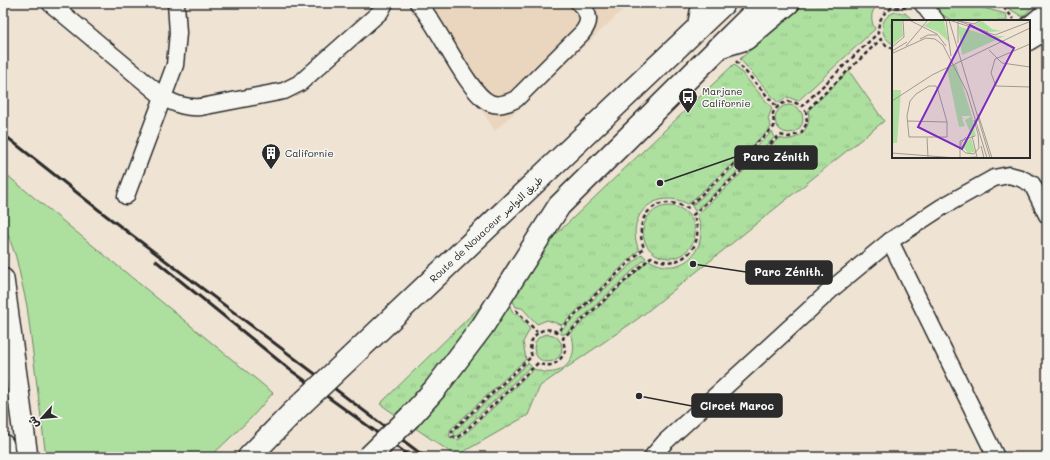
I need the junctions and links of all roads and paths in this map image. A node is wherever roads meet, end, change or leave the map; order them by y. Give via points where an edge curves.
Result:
1 (50, 3) edge
2 (176, 3) edge
3 (385, 3) edge
4 (418, 3) edge
5 (579, 3) edge
6 (706, 3) edge
7 (724, 3) edge
8 (764, 3) edge
9 (789, 3) edge
10 (990, 3) edge
11 (917, 7) edge
12 (1047, 13) edge
13 (935, 20) edge
14 (1014, 20) edge
15 (1030, 27) edge
16 (698, 28) junction
17 (1047, 31) edge
18 (1030, 41) edge
19 (717, 48) junction
20 (892, 48) edge
21 (739, 64) dead end
22 (164, 98) junction
23 (777, 107) junction
24 (126, 196) dead end
25 (1047, 215) edge
26 (890, 241) junction
27 (3, 279) edge
28 (512, 305) dead end
29 (538, 332) junction
30 (3, 445) edge
31 (4, 457) edge
32 (27, 457) edge
33 (249, 457) edge
34 (369, 457) edge
35 (652, 457) edge
36 (996, 457) edge

1 - 22 street
2 - 22 street via 178,32 175,65
3 - 22 street via 380,12 300,83 284,91 188,108
4 - 5 street via 473,89 489,103 502,105 516,99 588,26 586,10
6 - 16 main road via 701,12
7 - 16 highway, Route de Nouaceur طريق النواصر
8 - 19 highway
9 - 19 main road via 746,39
10 - 14 path via 1004,8
11 - 13 street
11 - 23 path via 899,6 885,12 880,18 878,33 802,106 790,101
12 - 15 main road
16 - 33 highway, Route de Nouaceur طريق النواصر, bridge via 350,357
17 - 18 street
19 - 34 highway, bridge via 559,206 472,340 435,389
20 - 29 path via 881,40 806,111 807,123 801,133 789,137 780,134 693,215 698,238 688,254 670,261 658,260 651,256 563,338 565,351 559,362 547,366 538,363 459,437 452,437 452,431 532,356 531,341
21 - 23 path
22 - 24 street
23 - 29 path via 772,119 774,127 687,208 664,203 648,212 642,219 639,231 644,248 557,332 548,329
25 - 26 street via 1032,184 1009,175 994,178 942,207
26 - 35 street via 834,288 665,442
26 - 36 street
27 - 32 main road
28 - 29 path via 514,310 518,310
30 - 31 main road

